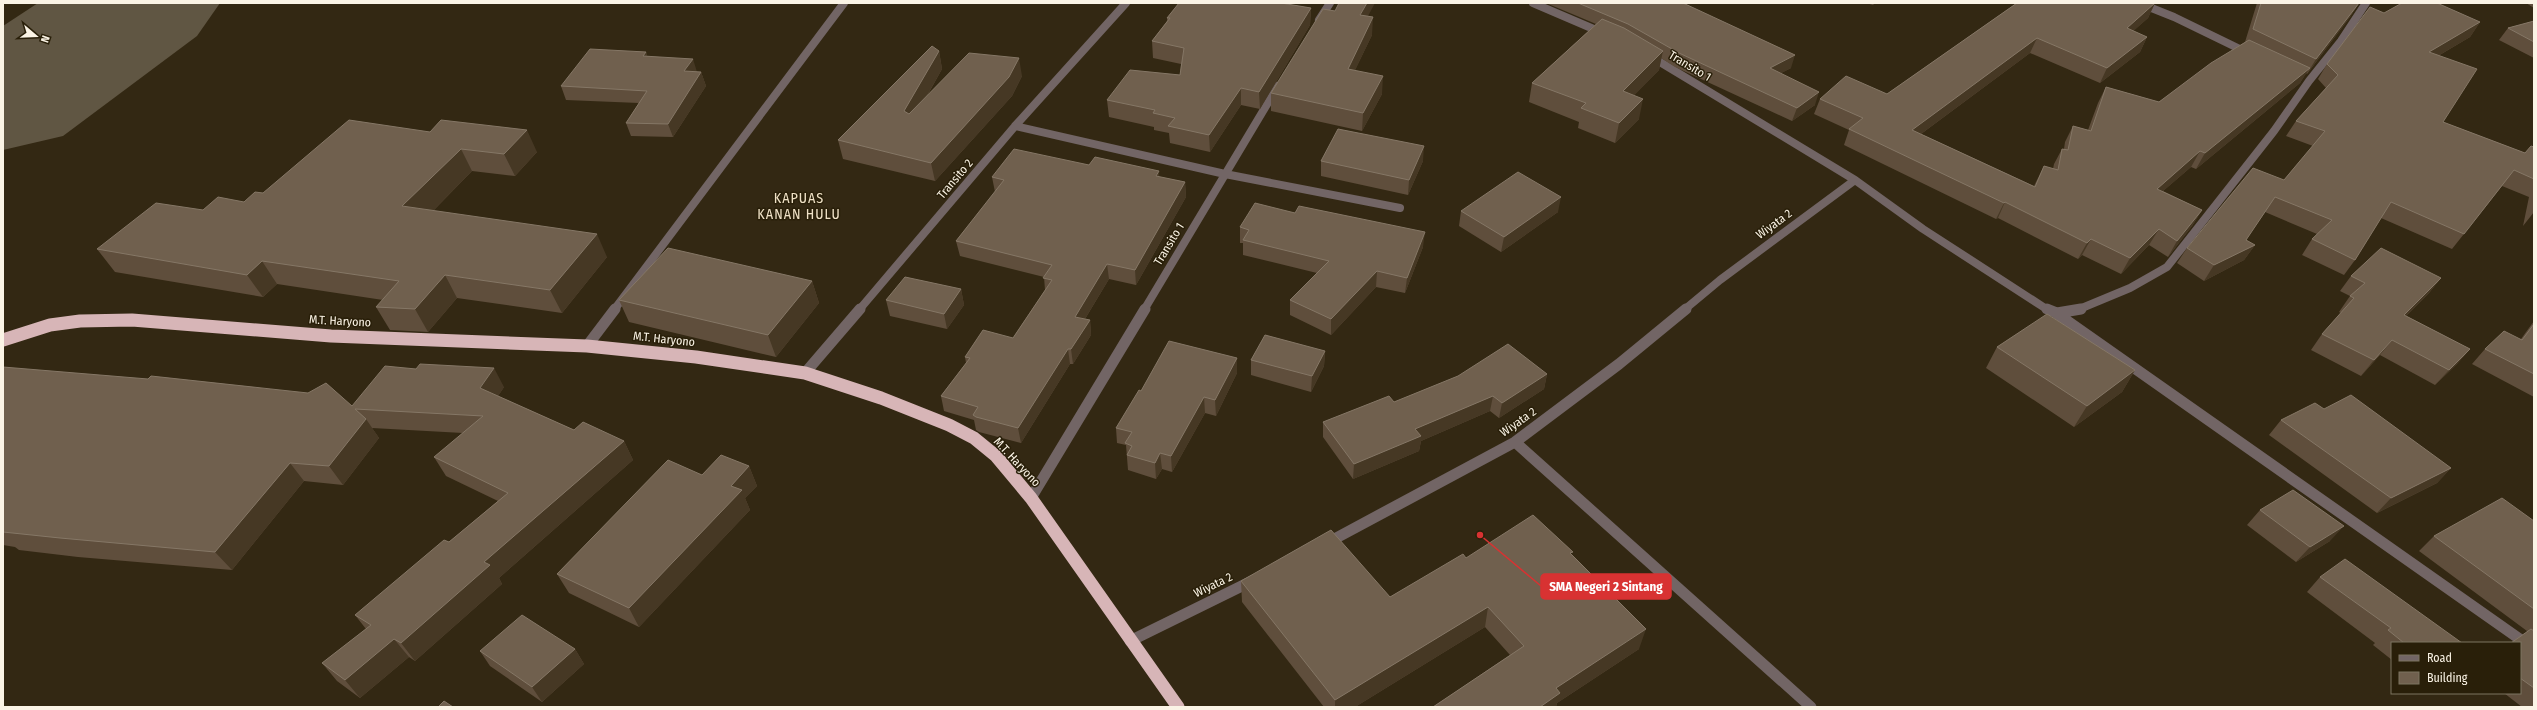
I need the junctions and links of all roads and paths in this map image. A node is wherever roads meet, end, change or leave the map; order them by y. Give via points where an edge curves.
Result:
1 (844, 3) edge
2 (1126, 3) edge
3 (1330, 3) edge
4 (1533, 3) edge
5 (2139, 3) edge
6 (2366, 3) edge
7 (1313, 29) edge
8 (1610, 36) edge
9 (1642, 52) edge
10 (2258, 58) edge
11 (1284, 75) edge
12 (1015, 126) junction
13 (1225, 174) junction
14 (1855, 180) junction
15 (1400, 208) dead end
16 (2056, 313) junction
17 (3, 340) edge
18 (587, 346) junction
19 (805, 373) junction
20 (1515, 442) junction
21 (1031, 498) junction
22 (1313, 551) edge
23 (1264, 575) edge
24 (1130, 641) junction
25 (2534, 649) edge
26 (1178, 707) edge
27 (1811, 707) edge

1 - 18 street
2 - 12 street, Transito 2
3 - 7 street
4 - 8 street
5 - 10 street
6 - 16 street via 2342,40 2306,80 2274,131 2167,267 2155,276 2078,310
9 - 14 street, Transito 1
11 - 13 street, Transito 1
12 - 13 street
12 - 19 street, Transito 2
13 - 15 street
13 - 21 street, Transito 1
14 - 16 street via 1979,265
14 - 20 street, Wiyata 2 via 1720,280 1620,364
16 - 25 street
17 - 18 highway, M.T. Haryono via 50,325 132,320 331,336
18 - 19 highway, M.T. Haryono via 696,356
19 - 21 highway, M.T. Haryono via 881,398 949,425 974,438 996,456
20 - 22 street, Wiyata 2
20 - 27 street
21 - 24 highway, M.T. Haryono
23 - 24 street, Wiyata 2
24 - 26 highway, M.T. Haryono

